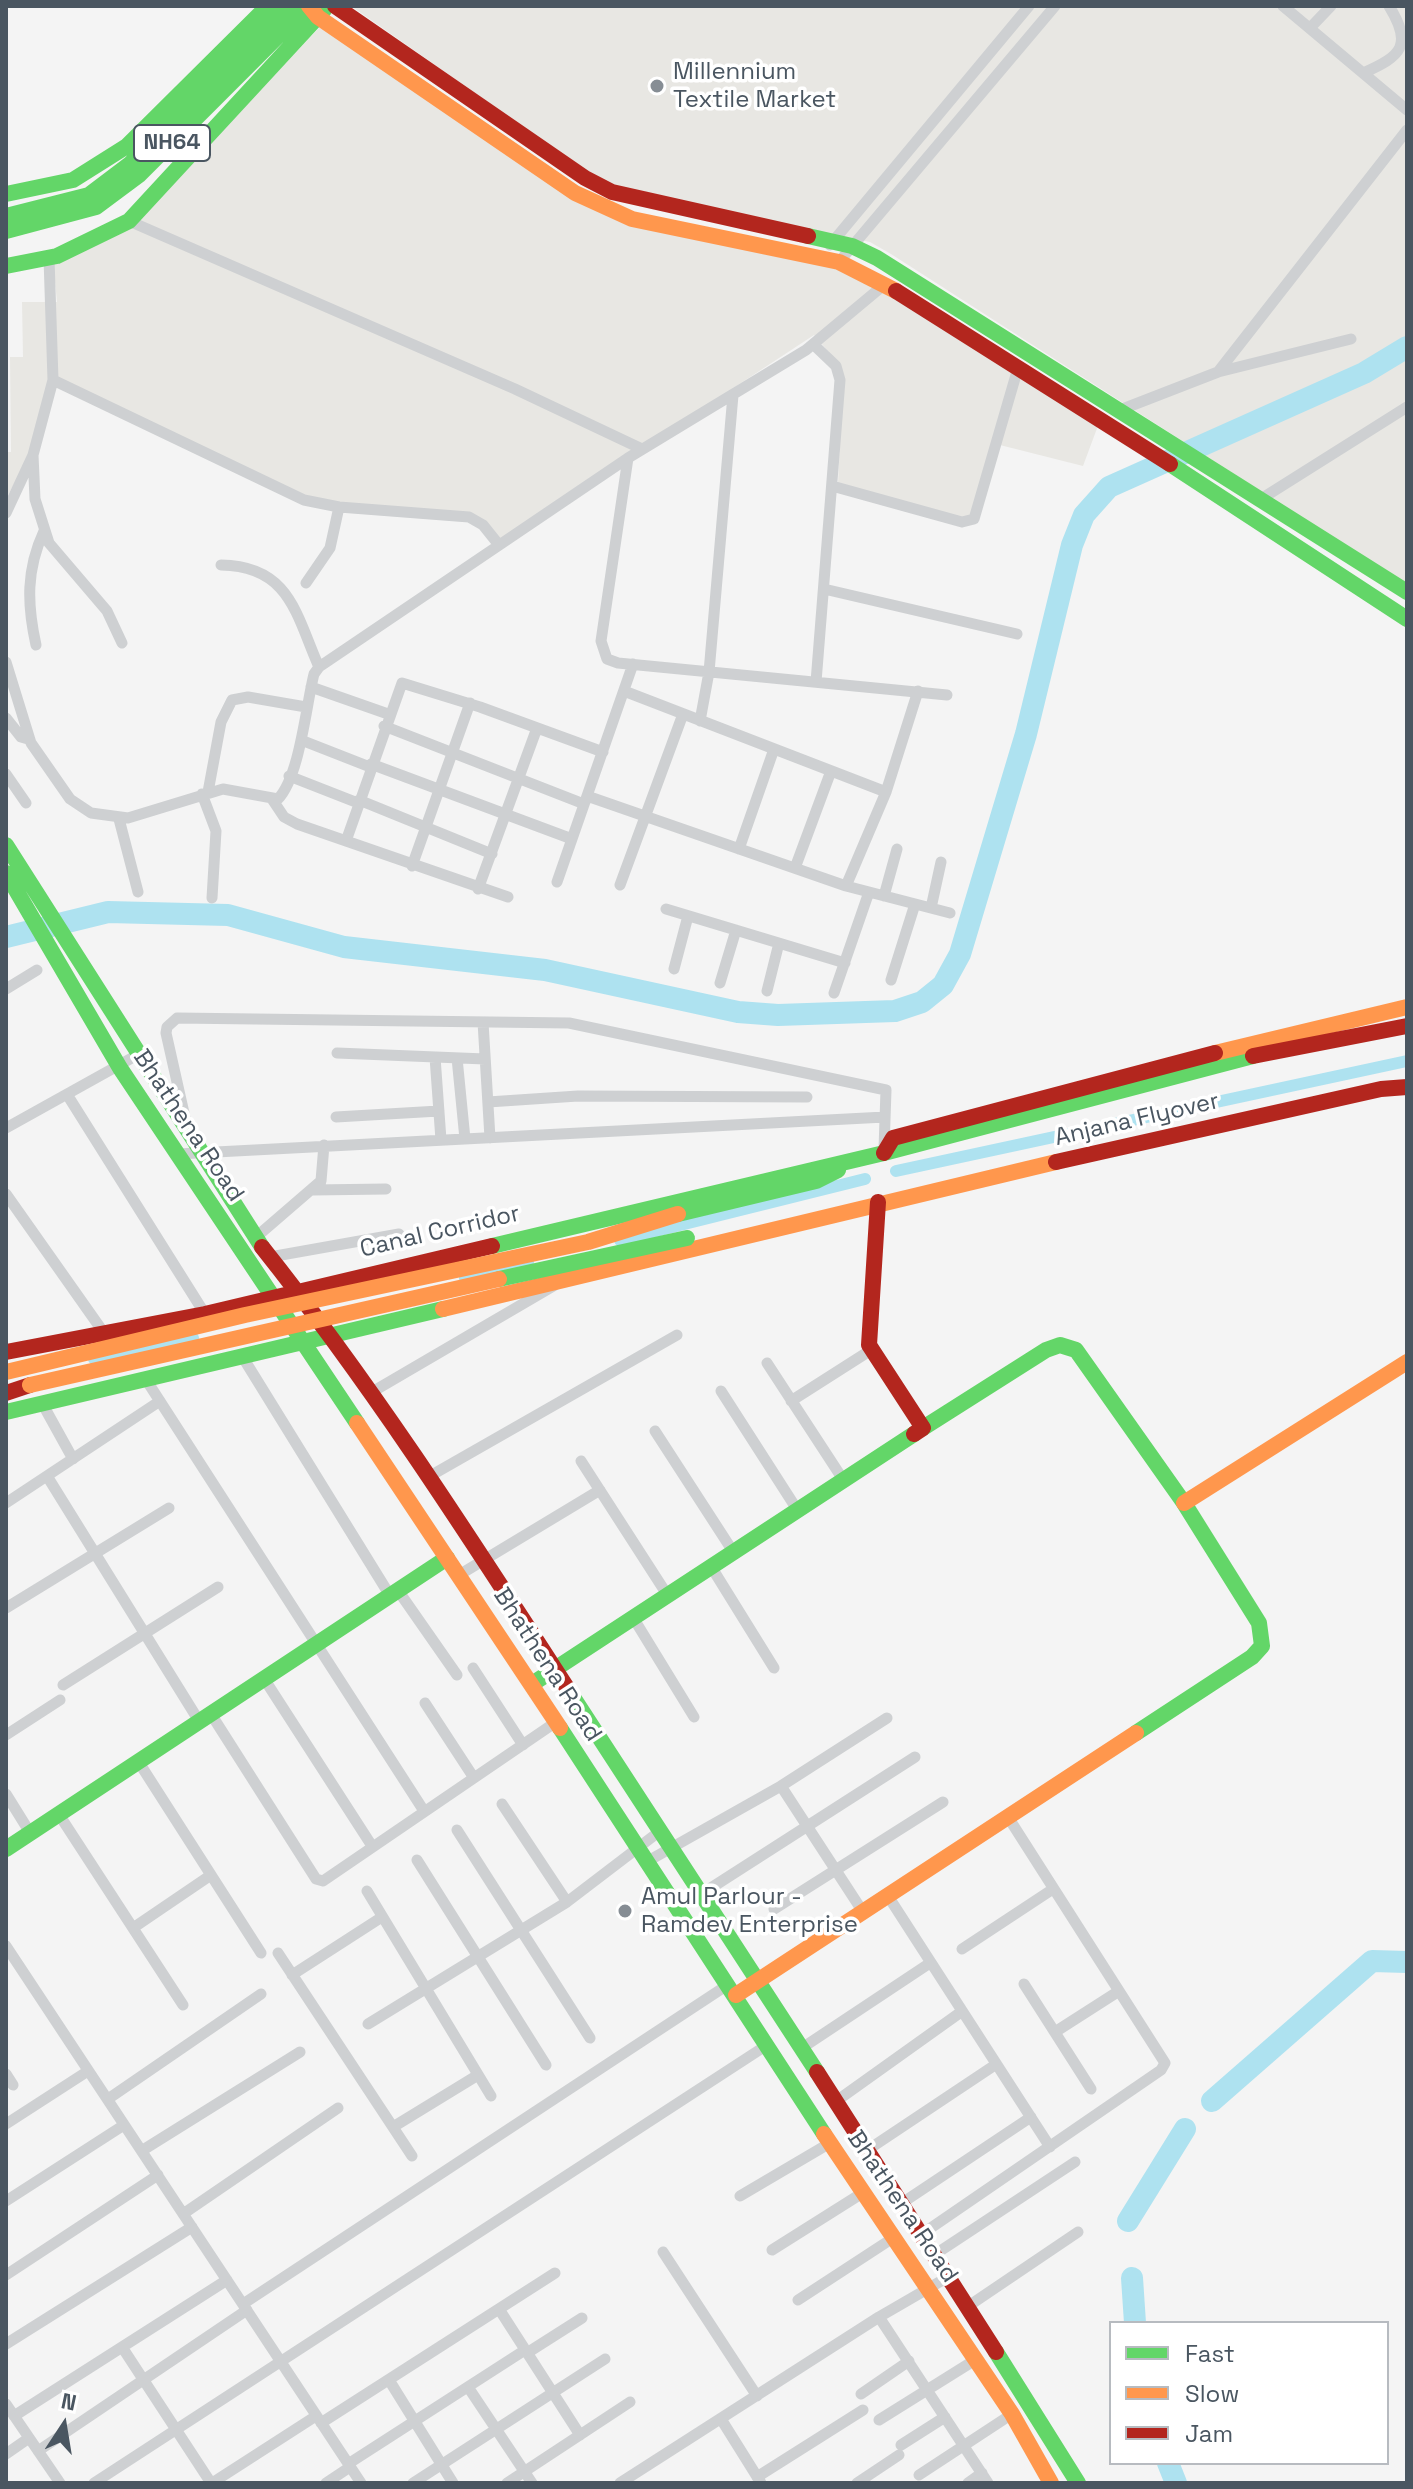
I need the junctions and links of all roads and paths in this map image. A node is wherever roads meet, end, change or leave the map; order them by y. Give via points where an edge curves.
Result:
1 (268, 6) edge
2 (287, 6) edge
3 (335, 6) edge
4 (1029, 6) edge
5 (1055, 6) edge
6 (1283, 6) edge
7 (1331, 6) edge
8 (1389, 6) edge
9 (316, 9) edge
10 (1310, 28) junction
11 (1363, 73) junction
12 (1407, 110) edge
13 (1407, 130) edge
14 (6, 194) edge
15 (6, 216) edge
16 (129, 221) junction
17 (6, 231) edge
18 (832, 241) junction
19 (852, 246) junction
20 (49, 258) junction
21 (819, 258) junction
22 (839, 262) junction
23 (6, 266) edge
24 (885, 284) junction
25 (1351, 339) dead end
26 (814, 345) junction
27 (1018, 368) junction
28 (1218, 372) junction
29 (53, 380) junction
30 (733, 395) junction
31 (1407, 407) edge
32 (1124, 413) junction
33 (642, 449) junction
34 (33, 455) junction
35 (628, 458) junction
36 (832, 486) junction
37 (1261, 499) junction
38 (339, 507) junction
39 (6, 513) edge
40 (44, 531) junction
41 (499, 545) junction
42 (221, 565) dead end
43 (306, 583) dead end
44 (824, 589) junction
45 (1407, 592) edge
46 (1407, 619) edge
47 (1017, 634) dead end
48 (122, 643) dead end
49 (36, 645) dead end
50 (6, 662) edge
51 (633, 664) junction
52 (319, 667) junction
53 (709, 672) junction
54 (816, 682) junction
55 (311, 687) junction
56 (624, 691) junction
57 (918, 691) junction
58 (947, 695) dead end
59 (470, 703) junction
60 (306, 707) junction
61 (388, 714) junction
62 (683, 714) junction
63 (6, 718) edge
64 (700, 721) junction
65 (384, 726) junction
66 (537, 728) junction
67 (28, 739) junction
68 (301, 740) junction
69 (774, 749) junction
70 (603, 752) junction
71 (453, 753) junction
72 (371, 765) junction
73 (831, 771) junction
74 (6, 774) edge
75 (289, 776) junction
76 (520, 779) junction
77 (440, 791) junction
78 (886, 792) junction
79 (205, 793) junction
80 (272, 799) junction
81 (586, 800) junction
82 (358, 802) junction
83 (26, 803) dead end
84 (506, 815) junction
85 (647, 816) junction
86 (119, 819) junction
87 (427, 828) junction
88 (572, 839) junction
89 (346, 841) junction
90 (6, 845) edge
91 (739, 849) junction
92 (897, 849) dead end
93 (492, 854) junction
94 (941, 862) dead end
95 (412, 866) junction
96 (795, 868) junction
97 (11, 872) edge
98 (557, 882) dead end
99 (620, 885) dead end
100 (846, 886) junction
101 (478, 889) junction
102 (138, 892) dead end
103 (869, 892) junction
104 (884, 896) junction
105 (508, 897) dead end
106 (212, 898) dead end
107 (915, 904) junction
108 (931, 908) junction
109 (666, 909) dead end
110 (950, 913) dead end
111 (688, 916) junction
112 (736, 930) junction
113 (779, 943) junction
114 (845, 963) junction
115 (674, 969) dead end
116 (37, 970) dead end
117 (891, 980) dead end
118 (720, 983) dead end
119 (6, 989) edge
120 (767, 991) dead end
121 (834, 993) dead end
122 (1407, 1007) edge
123 (483, 1022) junction
124 (1407, 1026) edge
125 (337, 1053) dead end
126 (139, 1054) junction
127 (435, 1057) junction
128 (457, 1058) junction
129 (485, 1059) junction
130 (120, 1068) junction
131 (1407, 1087) edge
132 (68, 1096) junction
133 (807, 1097) dead end
134 (488, 1102) junction
135 (439, 1111) junction
136 (336, 1117) dead end
137 (885, 1117) junction
138 (6, 1128) edge
139 (189, 1134) junction
140 (490, 1138) junction
141 (465, 1139) junction
142 (441, 1140) junction
143 (324, 1145) junction
144 (199, 1150) junction
145 (884, 1153) junction
146 (178, 1154) junction
147 (859, 1159) junction
148 (386, 1189) dead end
149 (313, 1190) junction
150 (6, 1194) edge
151 (878, 1202) junction
152 (860, 1207) junction
153 (399, 1234) dead end
154 (255, 1238) junction
155 (270, 1257) junction
156 (566, 1279) junction
157 (297, 1291) junction
158 (273, 1297) junction
159 (205, 1314) junction
160 (104, 1333) junction
161 (677, 1335) dead end
162 (333, 1336) junction
163 (305, 1341) junction
164 (871, 1350) junction
165 (7, 1351) edge
166 (242, 1356) junction
167 (1407, 1362) edge
168 (767, 1363) dead end
169 (6, 1372) edge
170 (145, 1378) junction
171 (721, 1391) dead end
172 (372, 1392) junction
173 (6, 1393) edge
174 (160, 1401) junction
175 (791, 1401) junction
176 (42, 1403) junction
177 (6, 1412) edge
178 (923, 1428) junction
179 (655, 1431) dead end
180 (73, 1459) junction
181 (581, 1461) dead end
182 (47, 1476) junction
183 (430, 1476) junction
184 (844, 1481) junction
185 (600, 1490) junction
186 (6, 1503) edge
187 (1184, 1503) junction
188 (169, 1508) dead end
189 (798, 1511) junction
190 (95, 1553) junction
191 (734, 1553) junction
192 (447, 1558) junction
193 (484, 1560) junction
194 (712, 1568) junction
195 (459, 1575) junction
196 (218, 1587) dead end
197 (393, 1591) junction
198 (668, 1596) junction
199 (6, 1608) edge
200 (634, 1619) junction
201 (144, 1632) junction
202 (314, 1642) junction
203 (473, 1668) dead end
204 (774, 1668) dead end
205 (555, 1670) junction
206 (457, 1675) dead end
207 (263, 1677) junction
208 (532, 1684) junction
209 (63, 1685) dead end
210 (60, 1700) dead end
211 (425, 1703) dead end
212 (205, 1717) junction
213 (694, 1717) dead end
214 (887, 1718) dead end
215 (556, 1722) junction
216 (6, 1735) edge
217 (523, 1745) junction
218 (915, 1757) dead end
219 (138, 1761) junction
220 (474, 1778) junction
221 (781, 1786) junction
222 (6, 1794) edge
223 (943, 1802) dead end
224 (502, 1804) dead end
225 (424, 1811) junction
226 (58, 1813) junction
227 (1008, 1817) junction
228 (808, 1826) junction
229 (457, 1830) dead end
230 (29, 1831) junction
231 (660, 1831) junction
232 (372, 1846) junction
233 (669, 1846) junction
234 (6, 1849) edge
235 (643, 1854) junction
236 (417, 1860) dead end
237 (835, 1869) junction
238 (211, 1875) junction
239 (1053, 1889) junction
240 (367, 1891) dead end
241 (700, 1895) junction
242 (888, 1896) junction
243 (567, 1902) junction
244 (774, 1909) dead end
245 (863, 1912) junction
246 (382, 1917) junction
247 (133, 1928) junction
248 (521, 1930) junction
249 (6, 1946) edge
250 (962, 1949) dead end
251 (261, 1953) dead end
252 (278, 1953) dead end
253 (477, 1957) junction
254 (930, 1963) junction
255 (292, 1975) junction
256 (757, 1981) junction
257 (1024, 1984) dead end
258 (426, 1989) junction
259 (733, 1990) junction
260 (1119, 1991) junction
261 (261, 1994) dead end
262 (183, 2005) dead end
263 (961, 2012) junction
264 (368, 2024) dead end
265 (1055, 2032) junction
266 (590, 2038) dead end
267 (767, 2045) junction
268 (802, 2048) junction
269 (300, 2052) dead end
270 (546, 2065) dead end
271 (995, 2065) junction
272 (88, 2071) junction
273 (478, 2075) junction
274 (1091, 2089) dead end
275 (491, 2096) dead end
276 (108, 2099) junction
277 (835, 2102) junction
278 (338, 2108) dead end
279 (1031, 2117) junction
280 (6, 2124) edge
281 (124, 2125) junction
282 (393, 2127) junction
283 (830, 2143) junction
284 (1050, 2147) junction
285 (143, 2150) junction
286 (866, 2151) junction
287 (412, 2156) dead end
288 (1075, 2162) dead end
289 (158, 2175) junction
290 (864, 2192) junction
291 (740, 2196) dead end
292 (6, 2201) edge
293 (902, 2203) junction
294 (183, 2214) junction
295 (192, 2227) junction
296 (1078, 2232) dead end
297 (922, 2234) junction
298 (893, 2238) junction
299 (772, 2250) dead end
300 (663, 2252) dead end
301 (934, 2255) junction
302 (555, 2273) dead end
303 (6, 2275) edge
304 (948, 2277) junction
305 (227, 2280) junction
306 (928, 2289) junction
307 (798, 2300) dead end
308 (245, 2307) junction
309 (967, 2307) junction
310 (499, 2309) junction
311 (879, 2317) junction
312 (582, 2318) dead end
313 (6, 2344) edge
314 (122, 2347) junction
315 (526, 2352) junction
316 (605, 2359) dead end
317 (975, 2360) junction
318 (280, 2361) junction
319 (909, 2361) junction
320 (144, 2380) junction
321 (389, 2380) junction
322 (468, 2387) junction
323 (927, 2389) junction
324 (553, 2393) junction
325 (861, 2394) dead end
326 (757, 2396) junction
327 (630, 2402) dead end
328 (6, 2404) edge
329 (863, 2410) dead end
330 (1012, 2414) junction
331 (14, 2416) junction
332 (945, 2417) junction
333 (721, 2419) junction
334 (319, 2420) junction
335 (879, 2420) dead end
336 (415, 2421) junction
337 (496, 2429) junction
338 (177, 2430) junction
339 (580, 2435) junction
340 (29, 2438) junction
341 (965, 2447) junction
342 (38, 2451) junction
343 (6, 2454) edge
344 (442, 2464) junction
345 (349, 2466) junction
346 (525, 2472) junction
347 (919, 2475) dead end
348 (985, 2478) edge
349 (759, 2480) edge
350 (60, 2483) edge
351 (94, 2483) edge
352 (212, 2483) edge
353 (326, 2483) edge
354 (361, 2483) edge
355 (413, 2483) edge
356 (453, 2483) edge
357 (507, 2483) edge
358 (532, 2483) edge
359 (620, 2483) edge
360 (857, 2483) edge
361 (968, 2483) edge
362 (1051, 2483) edge
363 (1078, 2483) edge

1 - 14 main road via 127,146 73,180
2 - 15 main road, NH64 via 130,164 89,195
3 - 18 main road via 612,192
4 - 18 street
5 - 19 street
6 - 10 street
7 - 10 street
8 - 11 street via 1407,31 1406,42 1401,53
9 - 16 main road
9 - 17 main road, NH64 via 139,175 96,207
9 - 21 main road via 603,208 632,219
10 - 11 street
11 - 12 street
13 - 28 street
16 - 20 main road
16 - 33 street
18 - 19 main road
18 - 21 street
19 - 22 street
19 - 32 main road
20 - 23 main road
20 - 29 street
21 - 22 main road
22 - 24 main road
24 - 26 street
24 - 27 main road
25 - 28 street
26 - 30 street
26 - 36 street via 836,366 840,380
27 - 36 street via 974,519 962,522
27 - 46 main road
28 - 32 street
29 - 34 street
29 - 38 street via 277,490
30 - 33 street
30 - 53 street
31 - 37 street
32 - 37 main road
33 - 35 street
34 - 39 street
34 - 40 street via 35,499
35 - 41 street
35 - 51 street via 601,641 607,659
36 - 44 street
37 - 45 main road
38 - 41 street via 469,517
38 - 43 street via 330,548
40 - 48 street via 107,611
40 - 49 street via 29,578 28,610
41 - 52 street
42 - 52 street via 247,568 281,586
44 - 47 street
44 - 54 street
50 - 67 street
51 - 53 street
51 - 56 street
52 - 55 street
53 - 54 street
53 - 64 street
54 - 57 street
55 - 60 street
55 - 61 street
56 - 62 street
56 - 70 street
57 - 58 street
57 - 78 street
59 - 61 street via 407,682 398,685
59 - 66 street
59 - 71 street
60 - 68 street
60 - 79 street via 248,697 232,700 221,722
61 - 65 street
62 - 64 street
62 - 85 street
63 - 67 street
64 - 69 street
65 - 71 street
65 - 72 street
66 - 70 street
66 - 76 street
67 - 86 street via 70,799 97,815
68 - 72 street
68 - 75 street
69 - 73 street
69 - 91 street
70 - 81 street
71 - 76 street
71 - 77 street
72 - 77 street
72 - 82 street
73 - 78 street
73 - 96 street
74 - 83 street
75 - 80 street via 283,795
75 - 82 street
76 - 81 street
76 - 84 street
77 - 84 street
77 - 87 street
78 - 100 street
79 - 80 street via 239,790
79 - 86 street
79 - 106 street via 216,831
80 - 89 street via 289,820
81 - 85 street
81 - 88 street
82 - 87 street
82 - 89 street
84 - 88 street
84 - 93 street
85 - 91 street
85 - 99 street
86 - 102 street
87 - 93 street
87 - 95 street
88 - 98 street
89 - 95 street
90 - 97 main road
91 - 96 street
92 - 104 street
93 - 101 street
94 - 108 street
95 - 101 street
96 - 100 street
97 - 126 main road, Bhathena Road
97 - 130 main road, Bhathena Road
100 - 103 street
101 - 105 street
103 - 104 street
103 - 114 street
104 - 107 street
107 - 108 street
107 - 117 street
108 - 110 street
109 - 111 street
111 - 112 street
111 - 115 street
112 - 113 street
112 - 118 street
113 - 114 street
113 - 120 street
114 - 121 street
116 - 119 street
122 - 145 main road via 893,1138
123 - 129 street
123 - 137 street via 582,1025 886,1090
123 - 139 street via 177,1018 166,1033
124 - 145 main road, Anjana Flyover via 1255,1056
125 - 127 street
126 - 130 street
126 - 139 main road, Bhathena Road
127 - 128 street
127 - 135 street
128 - 129 street
128 - 141 street
129 - 134 street
130 - 132 street
130 - 146 main road, Bhathena Road
131 - 151 main road, Anjana Flyover
132 - 138 street
132 - 159 street
133 - 134 street via 578,1096
134 - 140 street
135 - 136 street
135 - 142 street
137 - 140 street
137 - 145 street
139 - 144 main road, Bhathena Road
140 - 141 street
141 - 142 street
142 - 143 street
143 - 144 street
143 - 149 street via 323,1176
144 - 146 street
144 - 154 main road, Bhathena Road
145 - 147 main road, Canal Corridor
146 - 158 main road, Bhathena Road
147 - 157 main road, Canal Corridor
147 - 169 main road, bridge via 816,1181 588,1242
148 - 149 street
149 - 154 street
150 - 160 street
151 - 152 main road, Anjana Flyover
151 - 164 main road
152 - 156 main road
152 - 173 main road, bridge via 823,1207 256,1331
153 - 155 street
154 - 155 main road, Bhathena Road
155 - 157 main road, Bhathena Road
156 - 162 main road
156 - 172 street
157 - 158 main road, Canal Corridor
157 - 162 main road, Bhathena Road
158 - 159 main road, Canal Corridor
158 - 163 main road, Bhathena Road
159 - 160 main road, Canal Corridor
160 - 165 main road, Canal Corridor
161 - 183 street
162 - 163 main road
162 - 172 main road, Bhathena Road
163 - 166 main road
163 - 192 main road, Bhathena Road
164 - 175 street
164 - 178 main road
166 - 170 main road
166 - 197 street
167 - 187 main road
168 - 175 street
170 - 174 street
170 - 176 main road
171 - 189 street
172 - 183 main road, Bhathena Road
174 - 180 street
174 - 202 street
175 - 184 street
176 - 177 main road
176 - 180 street
178 - 184 main road
178 - 187 main road via 1046,1350 1069,1347
179 - 191 street
180 - 182 street
181 - 185 street
182 - 186 street
182 - 190 street
183 - 193 main road, Bhathena Road
184 - 189 main road
185 - 193 street
185 - 198 street
187 - 227 main road via 1259,1623 1262,1646
188 - 190 street
189 - 191 main road
190 - 199 street
190 - 201 street
191 - 194 main road
192 - 195 main road, Bhathena Road
192 - 197 main road
193 - 195 street
193 - 205 main road, Bhathena Road
194 - 198 main road
194 - 204 street
195 - 208 main road, Bhathena Road
196 - 201 street
197 - 202 main road
197 - 206 street
198 - 200 main road
200 - 205 main road
200 - 213 street
201 - 209 street
201 - 212 street
202 - 207 main road
202 - 225 street
203 - 217 street
205 - 208 main road
205 - 231 main road, Bhathena Road
207 - 212 main road
207 - 232 street
208 - 215 main road, Bhathena Road
210 - 216 street
211 - 220 street
212 - 219 main road
212 - 232 street via 316,1879 327,1879
214 - 221 street
215 - 217 street
215 - 235 main road, Bhathena Road
217 - 220 street
218 - 228 street
219 - 226 main road
219 - 238 street
220 - 225 street
221 - 228 street
221 - 233 street
222 - 230 street
223 - 237 street
224 - 243 street
225 - 232 street
226 - 230 main road
226 - 247 street
227 - 239 street
227 - 242 main road
228 - 237 street
228 - 241 street
229 - 248 street
230 - 234 main road
231 - 233 main road, Bhathena Road
231 - 235 street
233 - 235 street
233 - 241 main road, Bhathena Road
235 - 243 street
235 - 259 main road, Bhathena Road
236 - 253 street
237 - 244 street
237 - 245 street
238 - 247 street
238 - 251 street
239 - 250 street
239 - 260 street
240 - 246 street
241 - 256 main road, Bhathena Road
242 - 245 main road
242 - 254 street
243 - 248 street
245 - 256 main road
246 - 255 street
246 - 258 street
247 - 262 street
248 - 253 street
248 - 266 street
249 - 272 street
252 - 255 street
253 - 258 street
253 - 270 street
254 - 263 street
254 - 268 street
255 - 282 street
256 - 259 main road
256 - 268 main road, Bhathena Road
257 - 265 street
258 - 264 street
258 - 273 street
259 - 267 main road, Bhathena Road
259 - 308 street
260 - 265 street
260 - 284 street via 1165,2063
261 - 276 street
263 - 271 street
263 - 277 street
265 - 274 street
267 - 283 main road, Bhathena Road
267 - 318 street
268 - 277 main road, Bhathena Road
269 - 285 street
271 - 279 street
271 - 286 street
272 - 276 street
272 - 280 street
273 - 275 street
273 - 282 street
276 - 281 street
277 - 286 main road, Bhathena Road
278 - 294 street
279 - 284 street
279 - 293 street
281 - 285 street
281 - 292 street
282 - 287 street
283 - 290 main road, Bhathena Road
283 - 291 street
284 - 297 street
285 - 289 street
286 - 293 main road, Bhathena Road
288 - 301 street
289 - 294 street
289 - 303 street
290 - 298 main road, Bhathena Road
290 - 299 street
293 - 297 main road, Bhathena Road
294 - 295 street
295 - 305 street
295 - 313 street
296 - 309 street
297 - 301 main road, Bhathena Road
298 - 306 main road, Bhathena Road
298 - 307 street
300 - 326 street
301 - 304 main road, Bhathena Road
302 - 310 street
304 - 306 street
304 - 309 main road, Bhathena Road
305 - 308 street
305 - 314 street
306 - 311 street
306 - 317 main road, Bhathena Road
308 - 318 street
308 - 320 street
309 - 363 main road, Bhathena Road
310 - 315 street
310 - 321 street
311 - 319 street
311 - 326 street
312 - 315 street
314 - 320 street
314 - 331 street
315 - 322 street
315 - 324 street
316 - 324 street
317 - 323 street
317 - 330 main road, Bhathena Road
318 - 334 street
318 - 338 street
319 - 323 street
319 - 325 street
320 - 338 street
320 - 342 street
321 - 334 street
321 - 336 street
322 - 336 street
322 - 337 street
323 - 332 street
323 - 335 street
324 - 337 street
324 - 339 street
326 - 333 street
327 - 339 street
328 - 331 street
329 - 349 street
330 - 341 street
330 - 362 main road, Bhathena Road
331 - 340 street
332 - 341 street
332 - 360 street
333 - 349 street
333 - 359 street
334 - 345 street
334 - 352 street
336 - 344 street
336 - 345 street
337 - 344 street
337 - 346 street
338 - 351 street
338 - 352 street
339 - 346 street
340 - 342 street
340 - 343 street
341 - 347 street
341 - 348 street
342 - 350 street
344 - 355 street
344 - 356 street
345 - 353 street
345 - 354 street
346 - 357 street
346 - 358 street
348 - 361 street

